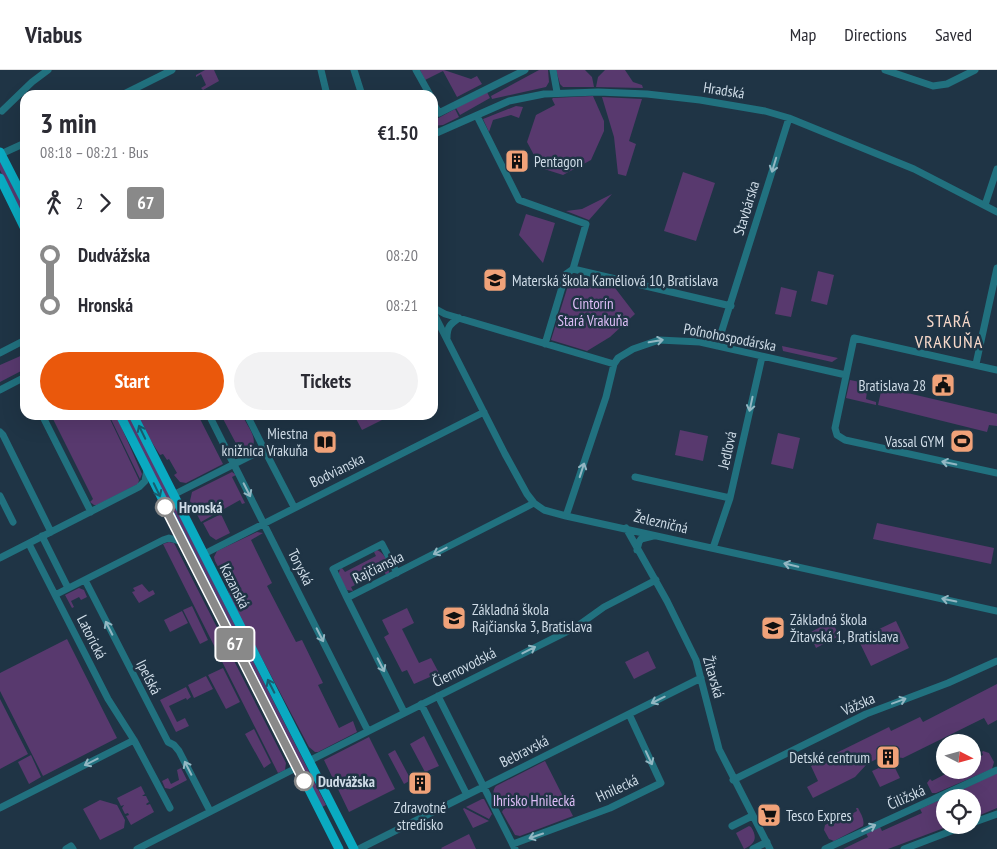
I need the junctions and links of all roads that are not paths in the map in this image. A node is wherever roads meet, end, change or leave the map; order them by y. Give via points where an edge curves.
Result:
1 (48, 70) edge
2 (172, 70) edge
3 (321, 70) edge
4 (354, 70) edge
5 (416, 70) edge
6 (525, 70) edge
7 (553, 70) edge
8 (885, 70) edge
9 (975, 70) edge
10 (24, 90) edge
11 (132, 90) edge
12 (326, 90) edge
13 (360, 90) edge
14 (427, 90) edge
15 (557, 92) junction
16 (20, 94) edge
17 (438, 110) edge
18 (2, 111) dead end
19 (477, 116) junction
20 (789, 118) junction
21 (438, 132) edge
22 (20, 145) edge
23 (1, 153) edge
24 (997, 169) edge
25 (0, 178) edge
26 (20, 191) edge
27 (985, 205) junction
28 (997, 212) edge
29 (20, 219) edge
30 (997, 268) edge
31 (573, 269) junction
32 (731, 306) junction
33 (438, 311) edge
34 (459, 318) junction
35 (438, 320) edge
36 (447, 338) junction
37 (20, 343) edge
38 (545, 344) junction
39 (718, 346) junction
40 (0, 353) edge
41 (762, 357) junction
42 (614, 364) junction
43 (976, 364) junction
44 (997, 370) edge
45 (846, 375) junction
46 (20, 380) edge
47 (0, 390) edge
48 (484, 412) junction
49 (45, 420) edge
50 (122, 420) edge
51 (136, 420) edge
52 (212, 420) edge
53 (250, 420) edge
54 (0, 432) edge
55 (264, 449) junction
56 (234, 464) junction
57 (147, 470) junction
58 (997, 473) edge
59 (635, 477) dead end
60 (173, 494) junction
61 (0, 496) edge
62 (730, 498) junction
63 (534, 503) junction
64 (294, 507) junction
65 (91, 512) junction
66 (566, 516) junction
67 (13, 522) dead end
68 (264, 523) junction
69 (626, 528) junction
70 (51, 532) junction
71 (42, 536) junction
72 (658, 536) junction
73 (183, 542) junction
74 (29, 544) junction
75 (713, 548) junction
76 (637, 550) junction
77 (204, 554) junction
78 (0, 558) edge
79 (396, 573) junction
80 (85, 580) junction
81 (656, 580) junction
82 (68, 588) junction
83 (55, 595) junction
84 (347, 598) junction
85 (997, 611) edge
86 (997, 661) edge
87 (701, 678) junction
88 (438, 696) junction
89 (421, 704) junction
90 (404, 712) junction
91 (629, 714) junction
92 (368, 731) junction
93 (134, 740) junction
94 (309, 761) junction
95 (298, 768) junction
96 (997, 770) edge
97 (733, 780) junction
98 (484, 786) junction
99 (467, 795) junction
100 (0, 808) edge
101 (170, 808) dead end
102 (210, 811) junction
103 (997, 814) edge
104 (752, 816) junction
105 (981, 820) edge
106 (732, 826) dead end
107 (943, 834) edge
108 (514, 846) edge
109 (768, 846) edge
110 (66, 849) edge
111 (73, 849) edge
112 (137, 849) edge
113 (339, 849) edge
114 (354, 849) edge
115 (359, 849) edge
116 (754, 849) edge
117 (825, 849) edge
118 (904, 849) edge

1 - 10 street
2 - 11 street
3 - 12 street
4 - 13 street
5 - 14 street
6 - 17 street via 440,114
7 - 15 street
8 - 9 street via 937,86
15 - 19 street, Hradská via 517,99
15 - 20 street, Hradská via 666,96 765,111
16 - 18 street
19 - 21 street, Hradská
19 - 31 street via 519,200 586,224
20 - 27 street, Hradská via 914,169
20 -> 32 street, Stavbárska
22 - 23 street
23 - 26 main road
24 - 27 street
25 - 29 main road
27 - 28 street, Hradská
30 - 43 street
31 - 32 street
31 - 38 street via 566,274
32 - 39 street, Stavbárska
33 - 34 street
34 - 36 street via 449,325
34 - 38 street
35 - 36 street
36 - 48 street
37 - 40 street
38 - 42 street
39 - 41 street, Poľnohospodárska
42 -> 39 street, Poľnohospodárska via 633,348 652,341 684,340
41 - 45 street, Poľnohospodárska
41 -> 62 street, Jedľová
66 -> 42 street
43 - 44 street
43 - 45 street via 854,338
58 -> 45 street via 840,438 835,428
46 - 47 street
48 - 63 street
48 - 64 street, Bodvianska
49 - 65 street
50 - 57 main road, Kazanská
60 -> 51 main road, Kazanská
52 - 56 street, Toryská
53 - 55 street
54 - 70 street
55 - 56 street
55 - 64 street
56 - 60 street
56 -> 68 street, Toryská
57 - 65 street via 145,481 139,487
57 -> 73 main road, Kazanská
59 - 62 street
60 - 77 main road, Kazanská
61 - 67 street
62 - 75 street, Jedľová
63 - 66 street, Železničná via 544,510
63 -> 79 street, Rajčianska
64 - 68 street, Bodvianska
65 - 70 street
66 - 69 street, Železničná
68 - 77 street, Bodvianska
68 -> 92 street, Toryská
69 - 72 street, Železničná
69 - 76 street, Žitavská
70 - 71 street
71 - 74 street
71 - 82 street
72 - 75 street, Železničná
72 - 76 street via 641,539
73 - 80 street via 168,538
73 - 95 main road, Kazanská
74 - 78 street
74 - 83 street, Latorická
85 -> 75 street, Železničná
76 - 81 street, Žitavská
94 -> 77 main road, Kazanská
79 - 84 street, Rajčianska
79 - 84 street via 382,544 333,569
80 - 82 street
102 -> 80 street, Ipeľská via 179,751 168,742
81 - 87 street, Žitavská
88 -> 81 street, Čiernovodská via 576,627 604,607
82 - 83 street
83 - 93 street, Latorická via 108,699
84 -> 90 street, Rajčianska
97 -> 86 street, Vážska via 866,714
87 -> 91 street, Bebravská
87 - 97 street, Žitavská via 719,749
88 - 89 street, Čiernovodská
88 - 98 street
89 - 90 street, Čiernovodská
89 - 99 street
90 - 92 street, Čiernovodská
91 - 98 street, Bebravská
91 -> 108 street, Hnilecká via 661,782 610,808
92 - 94 street, Čiernovodská
93 -> 100 street
93 - 101 street, Latorická
94 - 114 main road, Kazanská
95 - 102 street
95 - 113 main road, Kazanská
117 -> 96 street, Čiližská
97 - 104 street, Žitavská
98 - 99 street, Bebravská
98 - 108 street
99 - 115 street, Bebravská
102 - 112 street
103 - 105 street
104 - 106 street
104 - 109 street, Žitavská
107 - 118 street
109 - 116 street
110 - 111 street via 71,846

